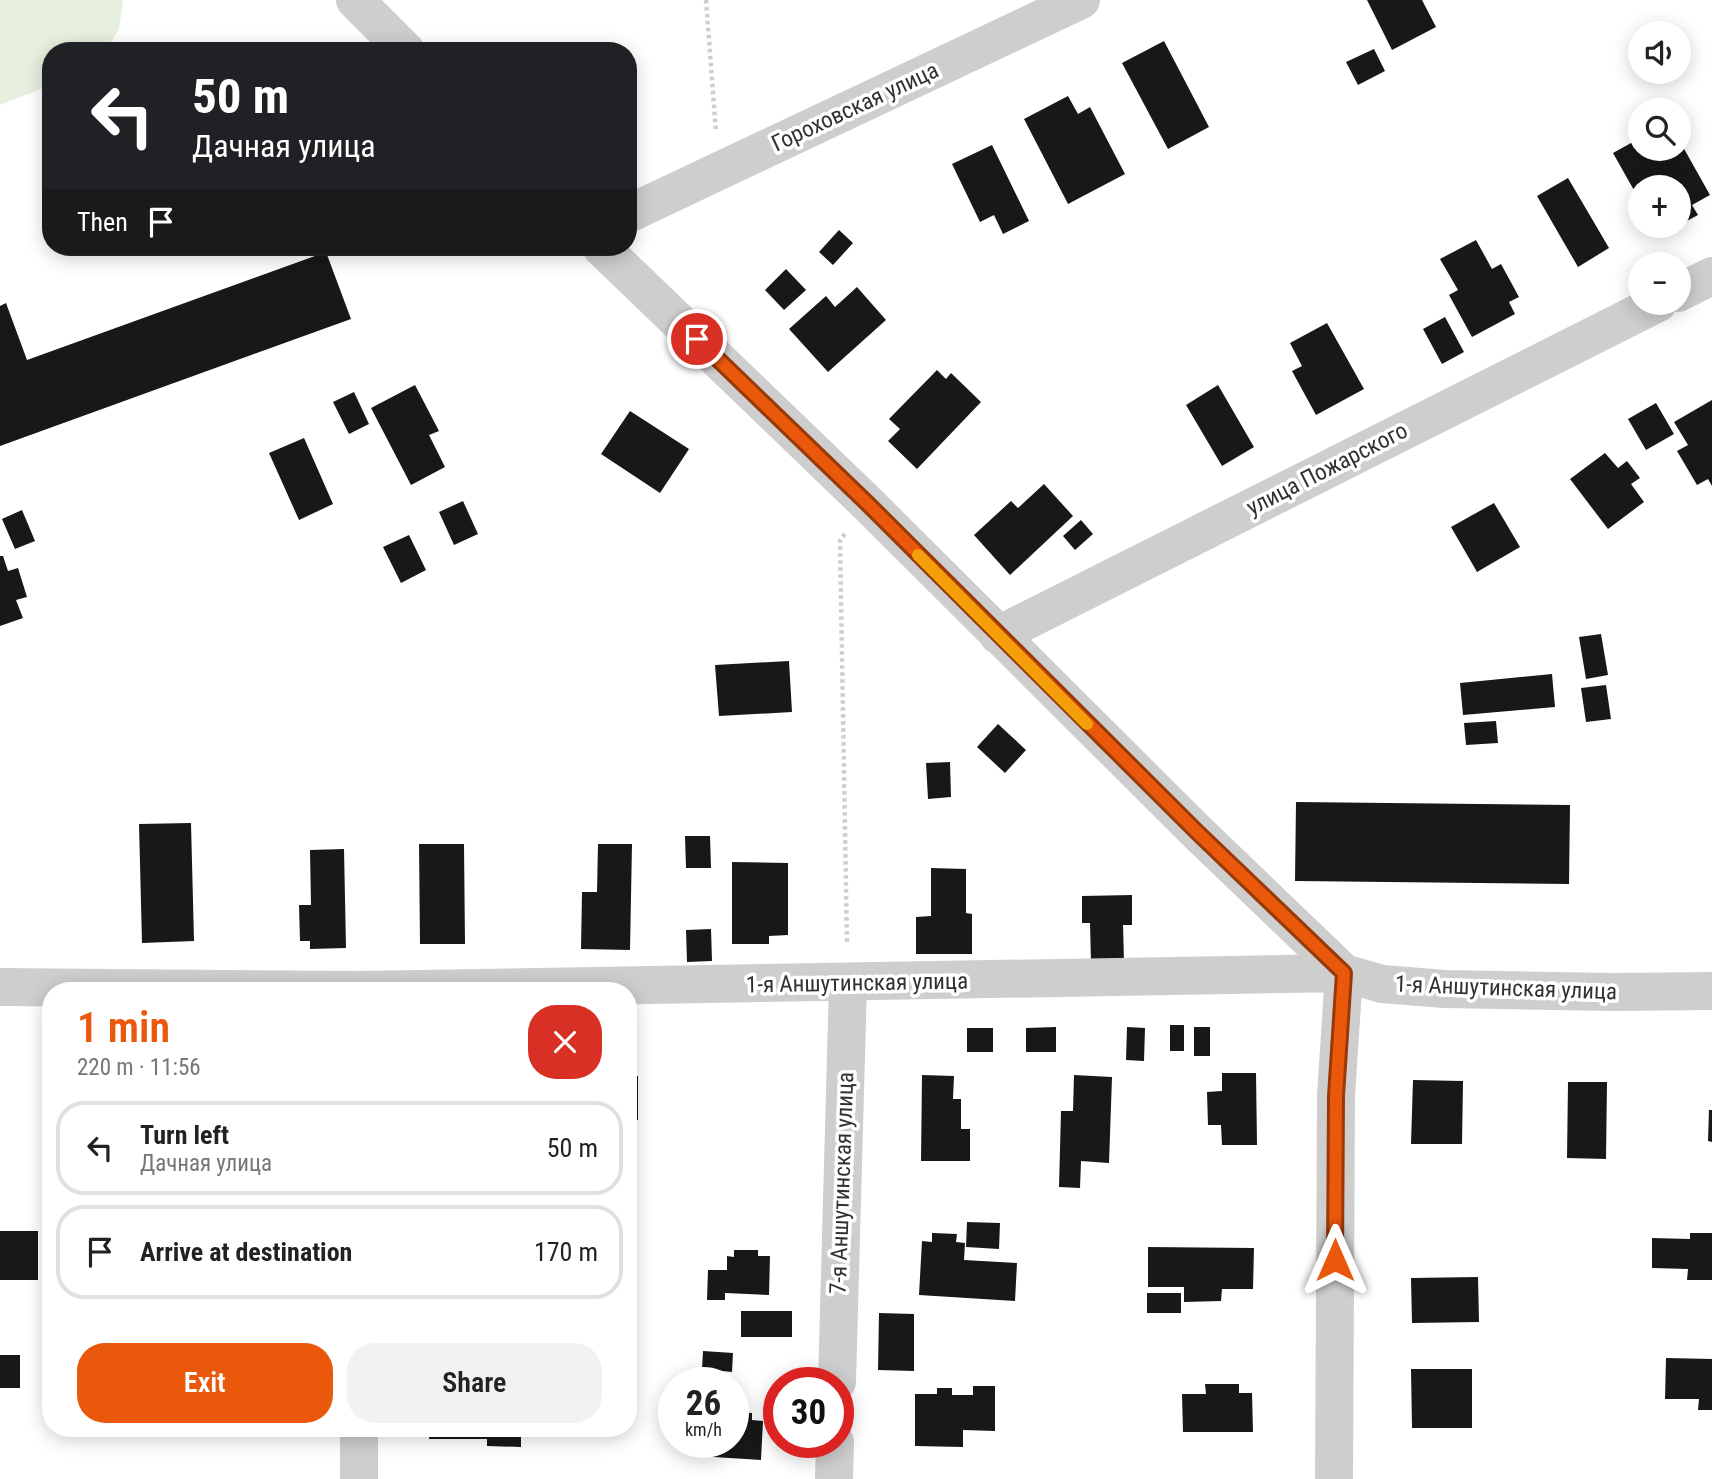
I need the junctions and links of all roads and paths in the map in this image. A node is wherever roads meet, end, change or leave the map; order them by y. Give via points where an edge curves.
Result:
1 (355, 0) edge
2 (706, 0) edge
3 (1081, 0) edge
4 (397, 42) edge
5 (720, 171) junction
6 (637, 210) edge
7 (610, 256) edge
8 (1712, 276) edge
9 (1691, 286) edge
10 (1634, 315) edge
11 (869, 505) junction
12 (998, 635) junction
13 (1344, 973) junction
14 (848, 983) junction
15 (637, 986) edge
16 (0, 987) edge
17 (42, 987) edge
18 (1712, 991) edge
19 (837, 1367) edge
20 (359, 1437) edge
21 (835, 1458) edge
22 (359, 1479) edge
23 (834, 1479) edge
24 (1334, 1479) edge

1 - 4 street
2 - 5 path
3 - 5 street, Гороховская улица
5 - 6 street, Гороховская улица
7 - 11 street
8 - 9 street
10 - 12 street, улица Пожарского
11 - 12 street
11 - 14 path via 840,540
12 - 13 street
13 - 14 street, 1-я Аншутинская улица
13 - 18 street, 1-я Аншутинская улица via 1382,984 1445,989
13 - 24 street via 1336,1096
14 - 15 street, 1-я Аншутинская улица
14 - 19 street, 7-я Аншутинская улица
16 - 17 street, 1-я Аншутинская улица
20 - 22 street
21 - 23 street

